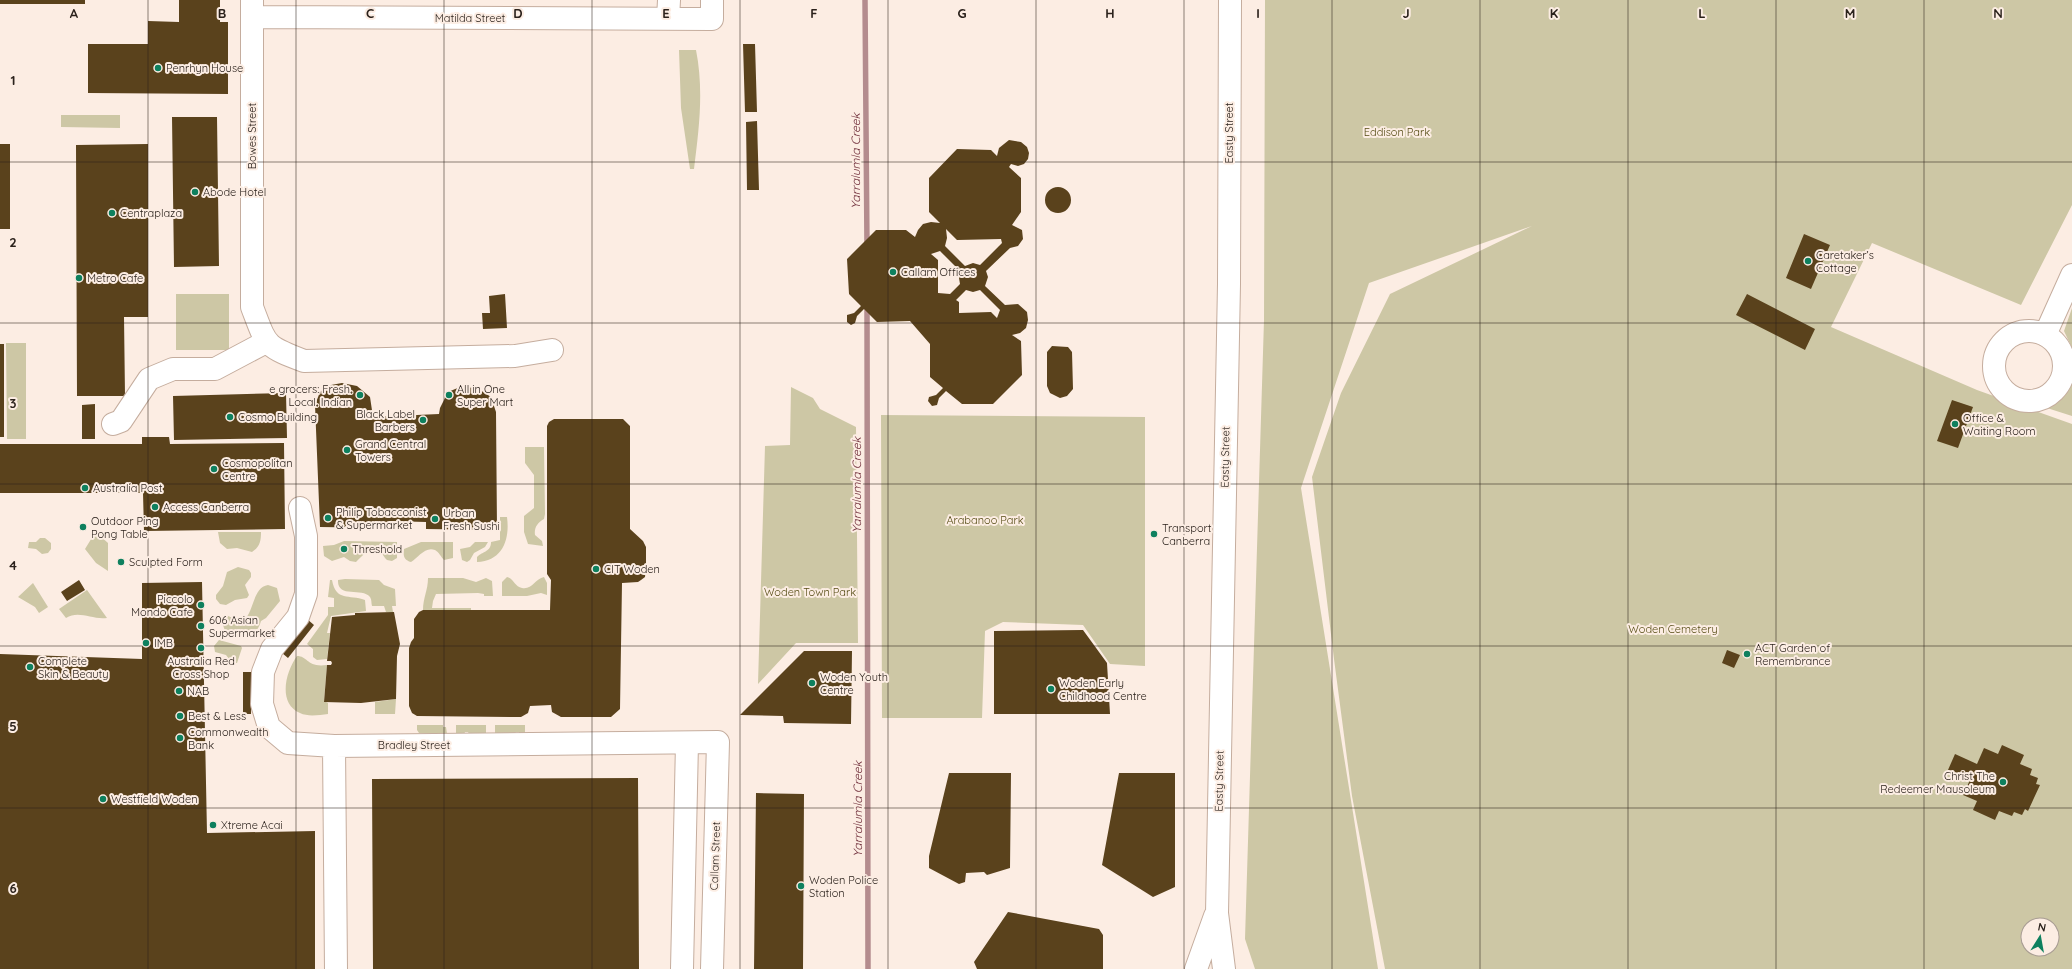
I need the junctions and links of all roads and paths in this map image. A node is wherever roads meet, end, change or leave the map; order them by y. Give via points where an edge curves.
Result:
1 (1230, 0) edge
2 (252, 8) edge
3 (668, 9) edge
4 (712, 10) edge
5 (2072, 275) edge
6 (2045, 335) dead end
7 (266, 342) junction
8 (552, 350) dead end
9 (113, 424) dead end
10 (300, 508) dead end
11 (718, 742) joint
12 (687, 743) junction
13 (334, 746) junction
14 (1217, 913) junction
15 (336, 969) edge
16 (682, 969) edge
17 (712, 969) edge
18 (1196, 969) edge
19 (1224, 969) edge

1 - 14 street, Easty Street via 1229,284
2 - 3 street, Matilda Street
2 - 7 street, Bowes Street via 252,308
3 - 4 street, Matilda Street
5 - 6 street
7 - 8 street via 276,351 304,361 515,356
7 - 9 street via 215,369 173,369 149,379 121,421
10 - 13 street via 306,536 306,594 298,617 272,649 263,672 262,704 269,727 288,744
11 - 12 street, Bradley Street
11 - 17 street, Callam Street
12 - 13 street, Bradley Street
12 - 16 street
13 - 15 street
14 - 18 street, Easty Street
14 - 19 street, Easty Street

